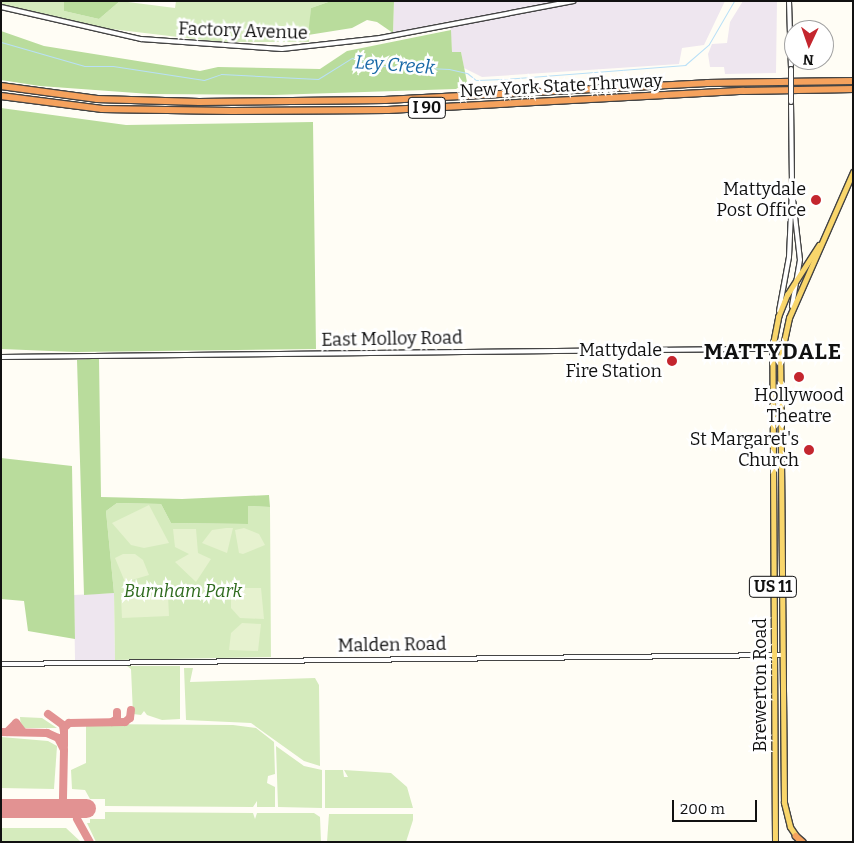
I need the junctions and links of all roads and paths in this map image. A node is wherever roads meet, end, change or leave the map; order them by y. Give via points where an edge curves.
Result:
1 (574, 1) edge
2 (789, 1) edge
3 (1, 7) edge
4 (853, 81) edge
5 (1, 86) edge
6 (853, 89) edge
7 (1, 96) edge
8 (853, 172) edge
9 (792, 190) junction
10 (821, 242) junction
11 (799, 275) junction
12 (778, 317) junction
13 (789, 318) junction
14 (782, 344) junction
15 (772, 349) junction
16 (1, 357) edge
17 (774, 655) junction
18 (783, 655) junction
19 (1, 664) edge
20 (796, 836) joint
21 (775, 842) edge
22 (802, 842) edge

1 - 3 street, Factory Avenue via 380,38 282,49 141,39
2 - 9 street, bridge
4 - 5 highway, New York State Thruway / I 90 via 707,83 385,100 198,102 97,99
6 - 7 highway, New York State Thruway / I 90 via 388,110 102,109
8 - 10 main road, Brewerton Road / US 11
9 - 11 street
9 - 12 street via 789,257
10 - 11 main road, Brewerton Road / US 11
10 - 13 main road, Brewerton Road / US 11
11 - 12 main road, Brewerton Road / US 11
11 - 13 street
12 - 15 main road, Brewerton Road / US 11
13 - 14 main road, Brewerton Road / US 11
14 - 15 street, East Molloy Road
14 - 18 main road, Brewerton Road / US 11
15 - 16 street, East Molloy Road
15 - 17 main road, Brewerton Road / US 11
17 - 18 street, Malden Road
17 - 19 street, Malden Road
17 - 21 main road, Brewerton Road / US 11
18 - 20 main road, Brewerton Road / US 11 via 784,803
20 - 22 highway

